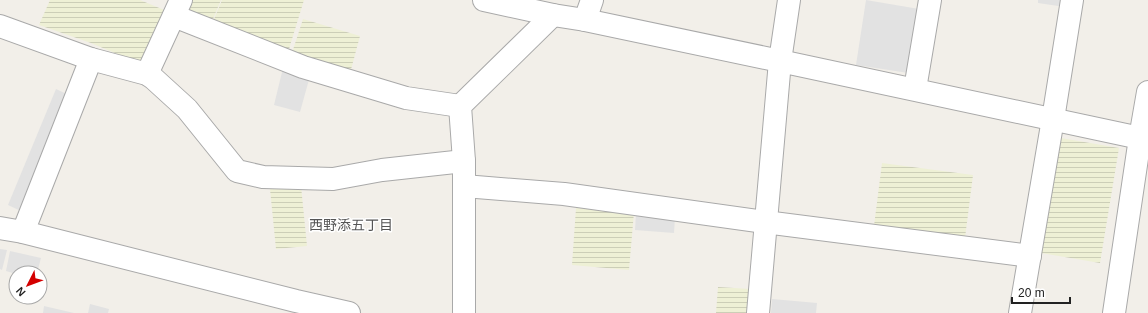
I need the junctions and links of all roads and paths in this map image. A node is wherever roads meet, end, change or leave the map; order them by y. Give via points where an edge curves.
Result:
1 (484, 0) edge
2 (789, 0) edge
3 (930, 0) edge
4 (1072, 0) edge
5 (178, 8) edge
6 (589, 10) edge
7 (552, 15) junction
8 (0, 26) edge
9 (91, 59) junction
10 (780, 60) junction
11 (147, 74) junction
12 (915, 89) junction
13 (1148, 92) edge
14 (460, 106) junction
15 (1053, 119) junction
16 (1140, 138) junction
17 (464, 161) junction
18 (464, 186) junction
19 (765, 222) junction
20 (0, 228) edge
21 (23, 232) junction
22 (1030, 256) junction
23 (294, 307) edge
24 (349, 313) edge
25 (464, 313) edge
26 (758, 313) edge
27 (1020, 313) edge
28 (1114, 313) edge

1 - 7 street
2 - 10 street
3 - 12 street
4 - 15 street
5 - 11 street
5 - 14 street via 303,67 406,98
6 - 7 street
6 - 10 street
7 - 14 street
8 - 9 street
9 - 11 street
9 - 21 street
10 - 12 street
10 - 19 street
11 - 17 street via 187,109 237,171 263,177 333,178
12 - 15 street
13 - 16 street
14 - 17 street
15 - 16 street
15 - 22 street
16 - 28 street
17 - 18 street
18 - 19 street via 564,194
18 - 25 street
19 - 22 street
19 - 26 street
20 - 21 street
21 - 23 street
22 - 27 street
23 - 24 street

